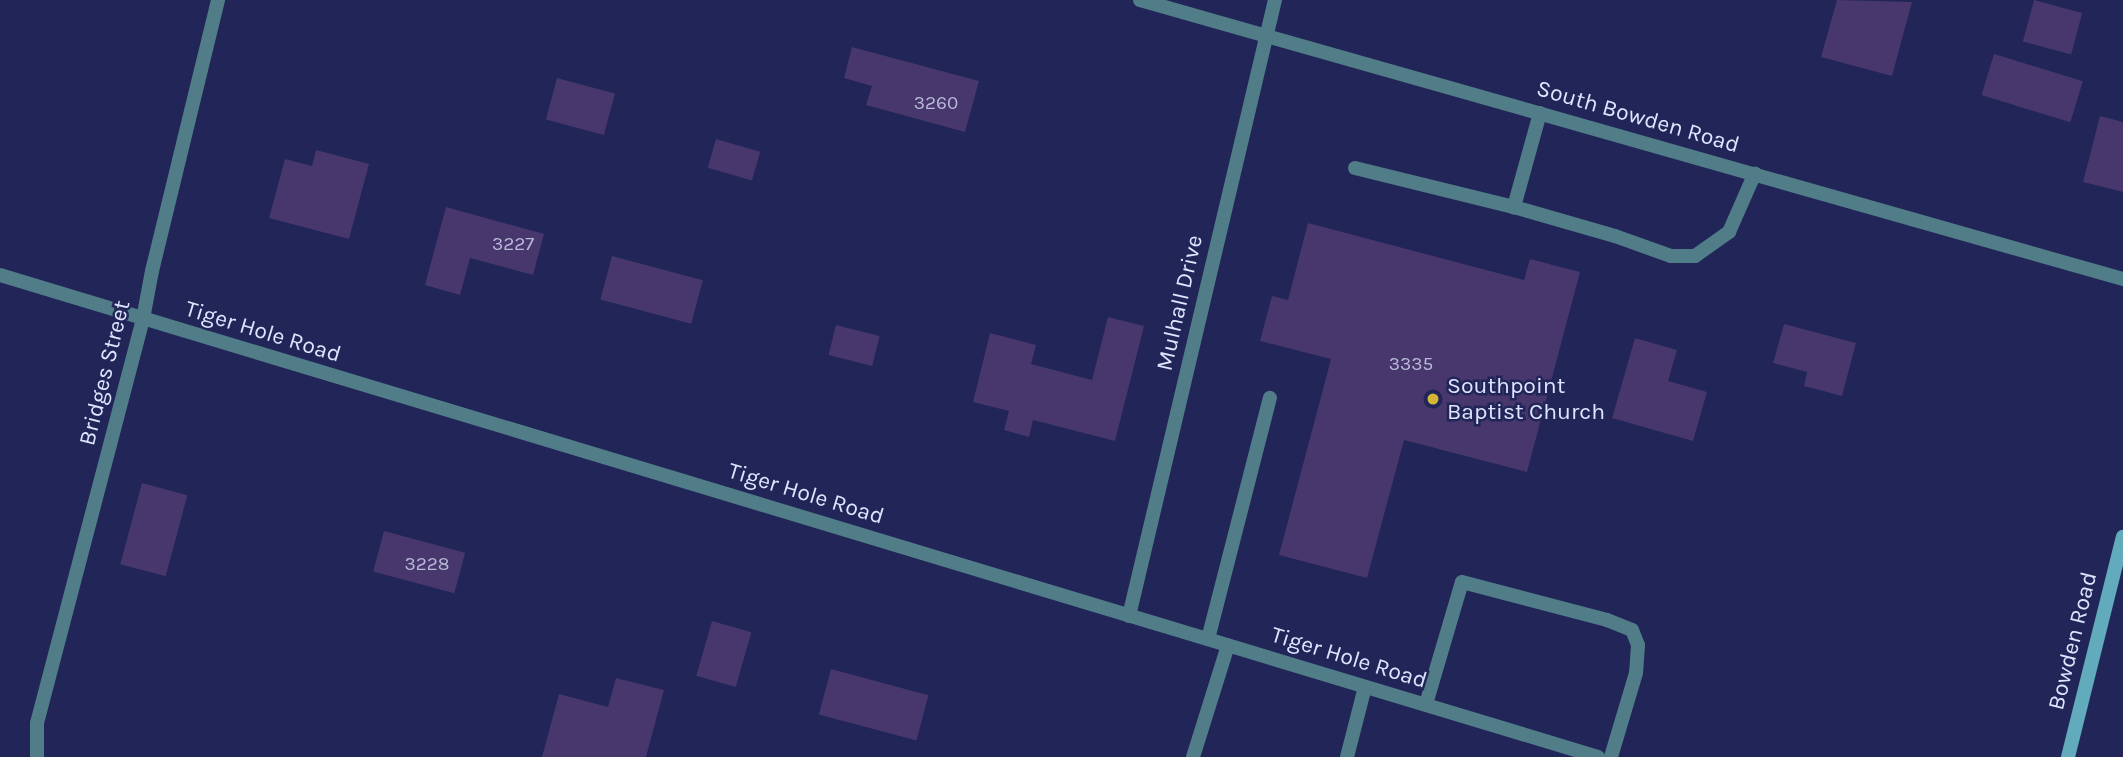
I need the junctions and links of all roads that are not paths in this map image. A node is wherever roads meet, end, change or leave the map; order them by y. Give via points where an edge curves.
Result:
1 (218, 0) edge
2 (1140, 0) edge
3 (1275, 0) edge
4 (1267, 36) junction
5 (1540, 113) junction
6 (1356, 168) dead end
7 (1755, 173) junction
8 (1514, 207) junction
9 (0, 275) edge
10 (2123, 279) edge
11 (144, 319) junction
12 (1270, 398) dead end
13 (2123, 537) edge
14 (1129, 616) junction
15 (1208, 639) junction
16 (1228, 645) junction
17 (1365, 687) junction
18 (1426, 704) junction
19 (37, 757) edge
20 (1194, 757) edge
21 (1347, 757) edge
22 (1598, 757) edge
23 (1611, 757) edge
24 (2068, 757) edge

1 - 11 street, Bridges Street
2 - 4 street, South Bowden Road
3 - 4 street, Mulhall Drive
4 - 5 street, South Bowden Road
4 - 14 street, Mulhall Drive
5 - 7 street, South Bowden Road
5 - 8 street
6 - 8 street
7 - 8 street via 1729,232 1695,256 1671,256
7 - 10 street, South Bowden Road
9 - 11 street, Tiger Hole Road
11 - 14 street, Tiger Hole Road
11 - 19 street, Bridges Street via 37,723
12 - 15 street
13 - 24 main road, Bowden Road
14 - 15 street, Tiger Hole Road
15 - 16 street, Tiger Hole Road
16 - 17 street, Tiger Hole Road
16 - 20 street
17 - 18 street, Tiger Hole Road
17 - 21 street
18 - 22 street, Tiger Hole Road
18 - 23 street via 1462,582 1594,617 1632,630 1638,645 1636,673

